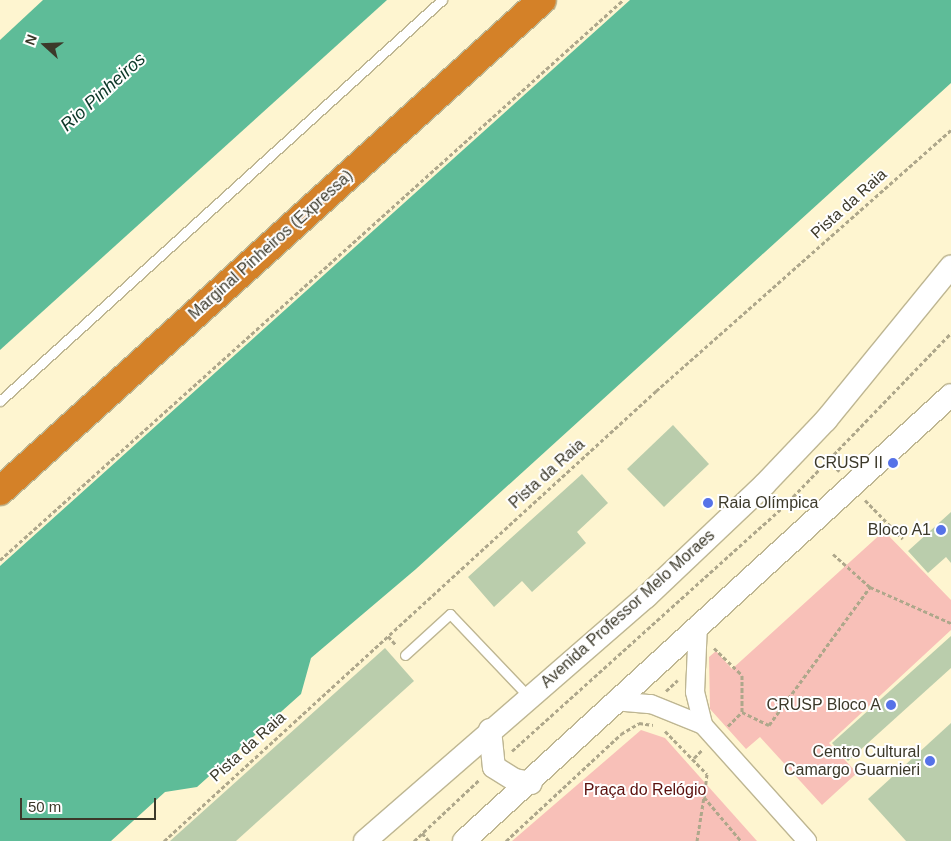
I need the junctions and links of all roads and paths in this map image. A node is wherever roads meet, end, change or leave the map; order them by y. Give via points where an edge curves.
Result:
1 (442, 0) edge
2 (542, 0) edge
3 (623, 0) edge
4 (951, 130) edge
5 (951, 267) edge
6 (951, 333) edge
7 (951, 395) edge
8 (0, 401) edge
9 (0, 491) edge
10 (878, 513) dead end
11 (903, 539) dead end
12 (832, 554) dead end
13 (0, 560) edge
14 (870, 587) junction
15 (951, 623) edge
16 (698, 624) junction
17 (707, 654) dead end
18 (405, 655) dead end
19 (680, 678) dead end
20 (529, 697) junction
21 (614, 701) junction
22 (651, 704) junction
23 (742, 712) junction
24 (702, 725) junction
25 (725, 728) dead end
26 (490, 730) junction
27 (704, 749) dead end
28 (694, 758) junction
29 (494, 767) junction
30 (530, 783) junction
31 (704, 797) junction
32 (422, 833) junction
33 (164, 841) edge
34 (365, 841) edge
35 (414, 841) edge
36 (429, 841) edge
37 (464, 841) edge
38 (506, 841) edge
39 (697, 841) edge
40 (741, 841) edge
41 (807, 841) edge

1 - 8 lane
2 - 9 highway, Marginal Pinheiros (Expressa)
3 - 13 path
4 - 33 path, Pista da Raia via 656,392
5 - 20 street, Avenida Professor Melo Moraes via 826,420 764,485 646,597
6 - 29 path via 784,506
7 - 16 street via 854,488
10 - 11 path
12 - 14 path
14 - 15 path
14 - 23 path via 769,725
16 - 21 street
16 - 24 street via 695,692
17 - 23 path via 716,646 742,675
18 - 20 lane via 450,614
19 - 22 path
20 - 26 street, Avenida Professor Melo Moraes
21 - 22 street
21 - 30 street
22 - 24 street
23 - 25 path
24 - 41 street
26 - 29 street
26 - 34 street, Avenida Professor Melo Moraes
27 - 28 path
28 - 31 path via 707,774
28 - 38 path via 669,732 639,723 621,734
29 - 30 street via 515,780
29 - 32 path
30 - 37 street
31 - 39 path
31 - 40 path
32 - 35 path
32 - 36 path

